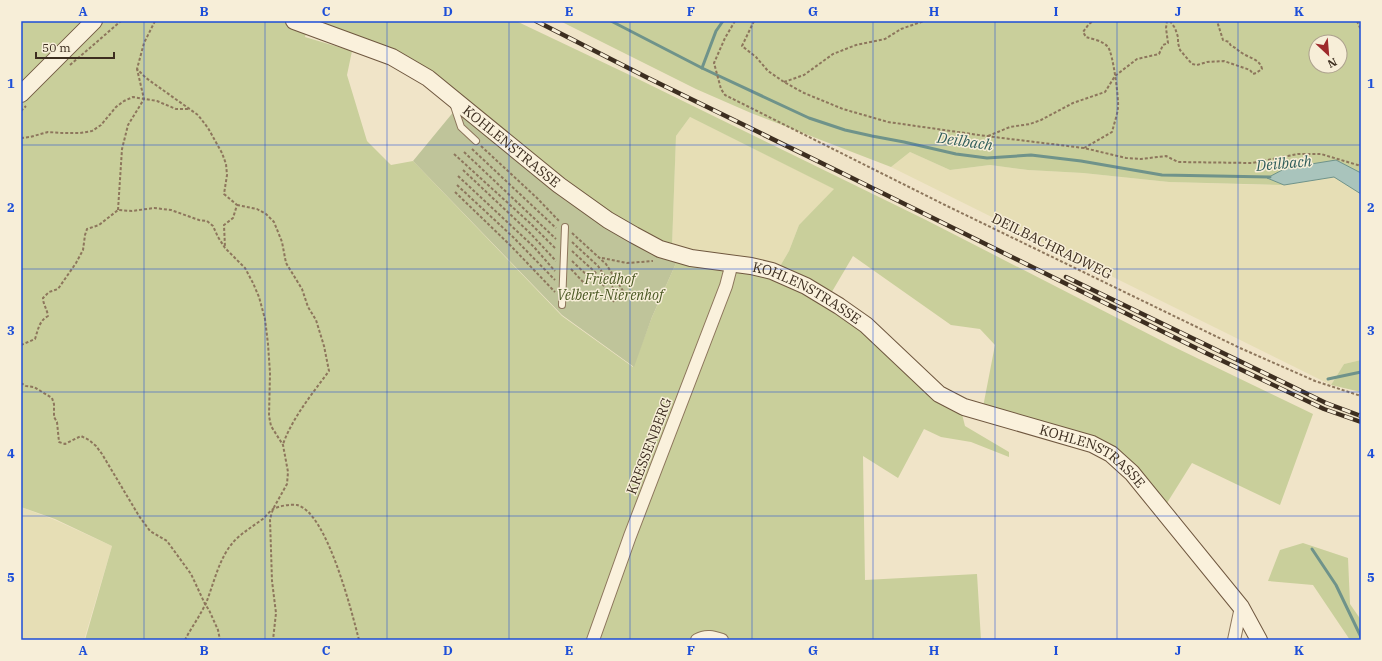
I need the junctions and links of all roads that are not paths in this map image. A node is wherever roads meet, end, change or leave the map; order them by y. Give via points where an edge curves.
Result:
1 (94, 21) edge
2 (294, 21) edge
3 (451, 96) junction
4 (24, 100) edge
5 (476, 141) road end
6 (565, 227) road end
7 (732, 263) junction
8 (562, 303) road end
9 (1241, 607) junction
10 (593, 640) edge
11 (697, 640) edge
12 (722, 640) edge
13 (1234, 640) edge
14 (1259, 640) edge

1 - 4 main road
2 - 3 main road, KOHLENSTRASSE via 392,57 428,78
3 - 5 lane via 460,127
3 - 7 main road, KOHLENSTRASSE via 559,185 615,224 660,249 691,258
6 - 8 lane
7 - 9 main road, KOHLENSTRASSE via 772,271 806,286 839,306 866,325 939,394 964,407 1092,444 1111,454 1132,473
7 - 10 street, KRESSENBERG via 726,286
9 - 13 street
9 - 14 main road, KOHLENSTRASSE
11 - 12 street via 703,636

